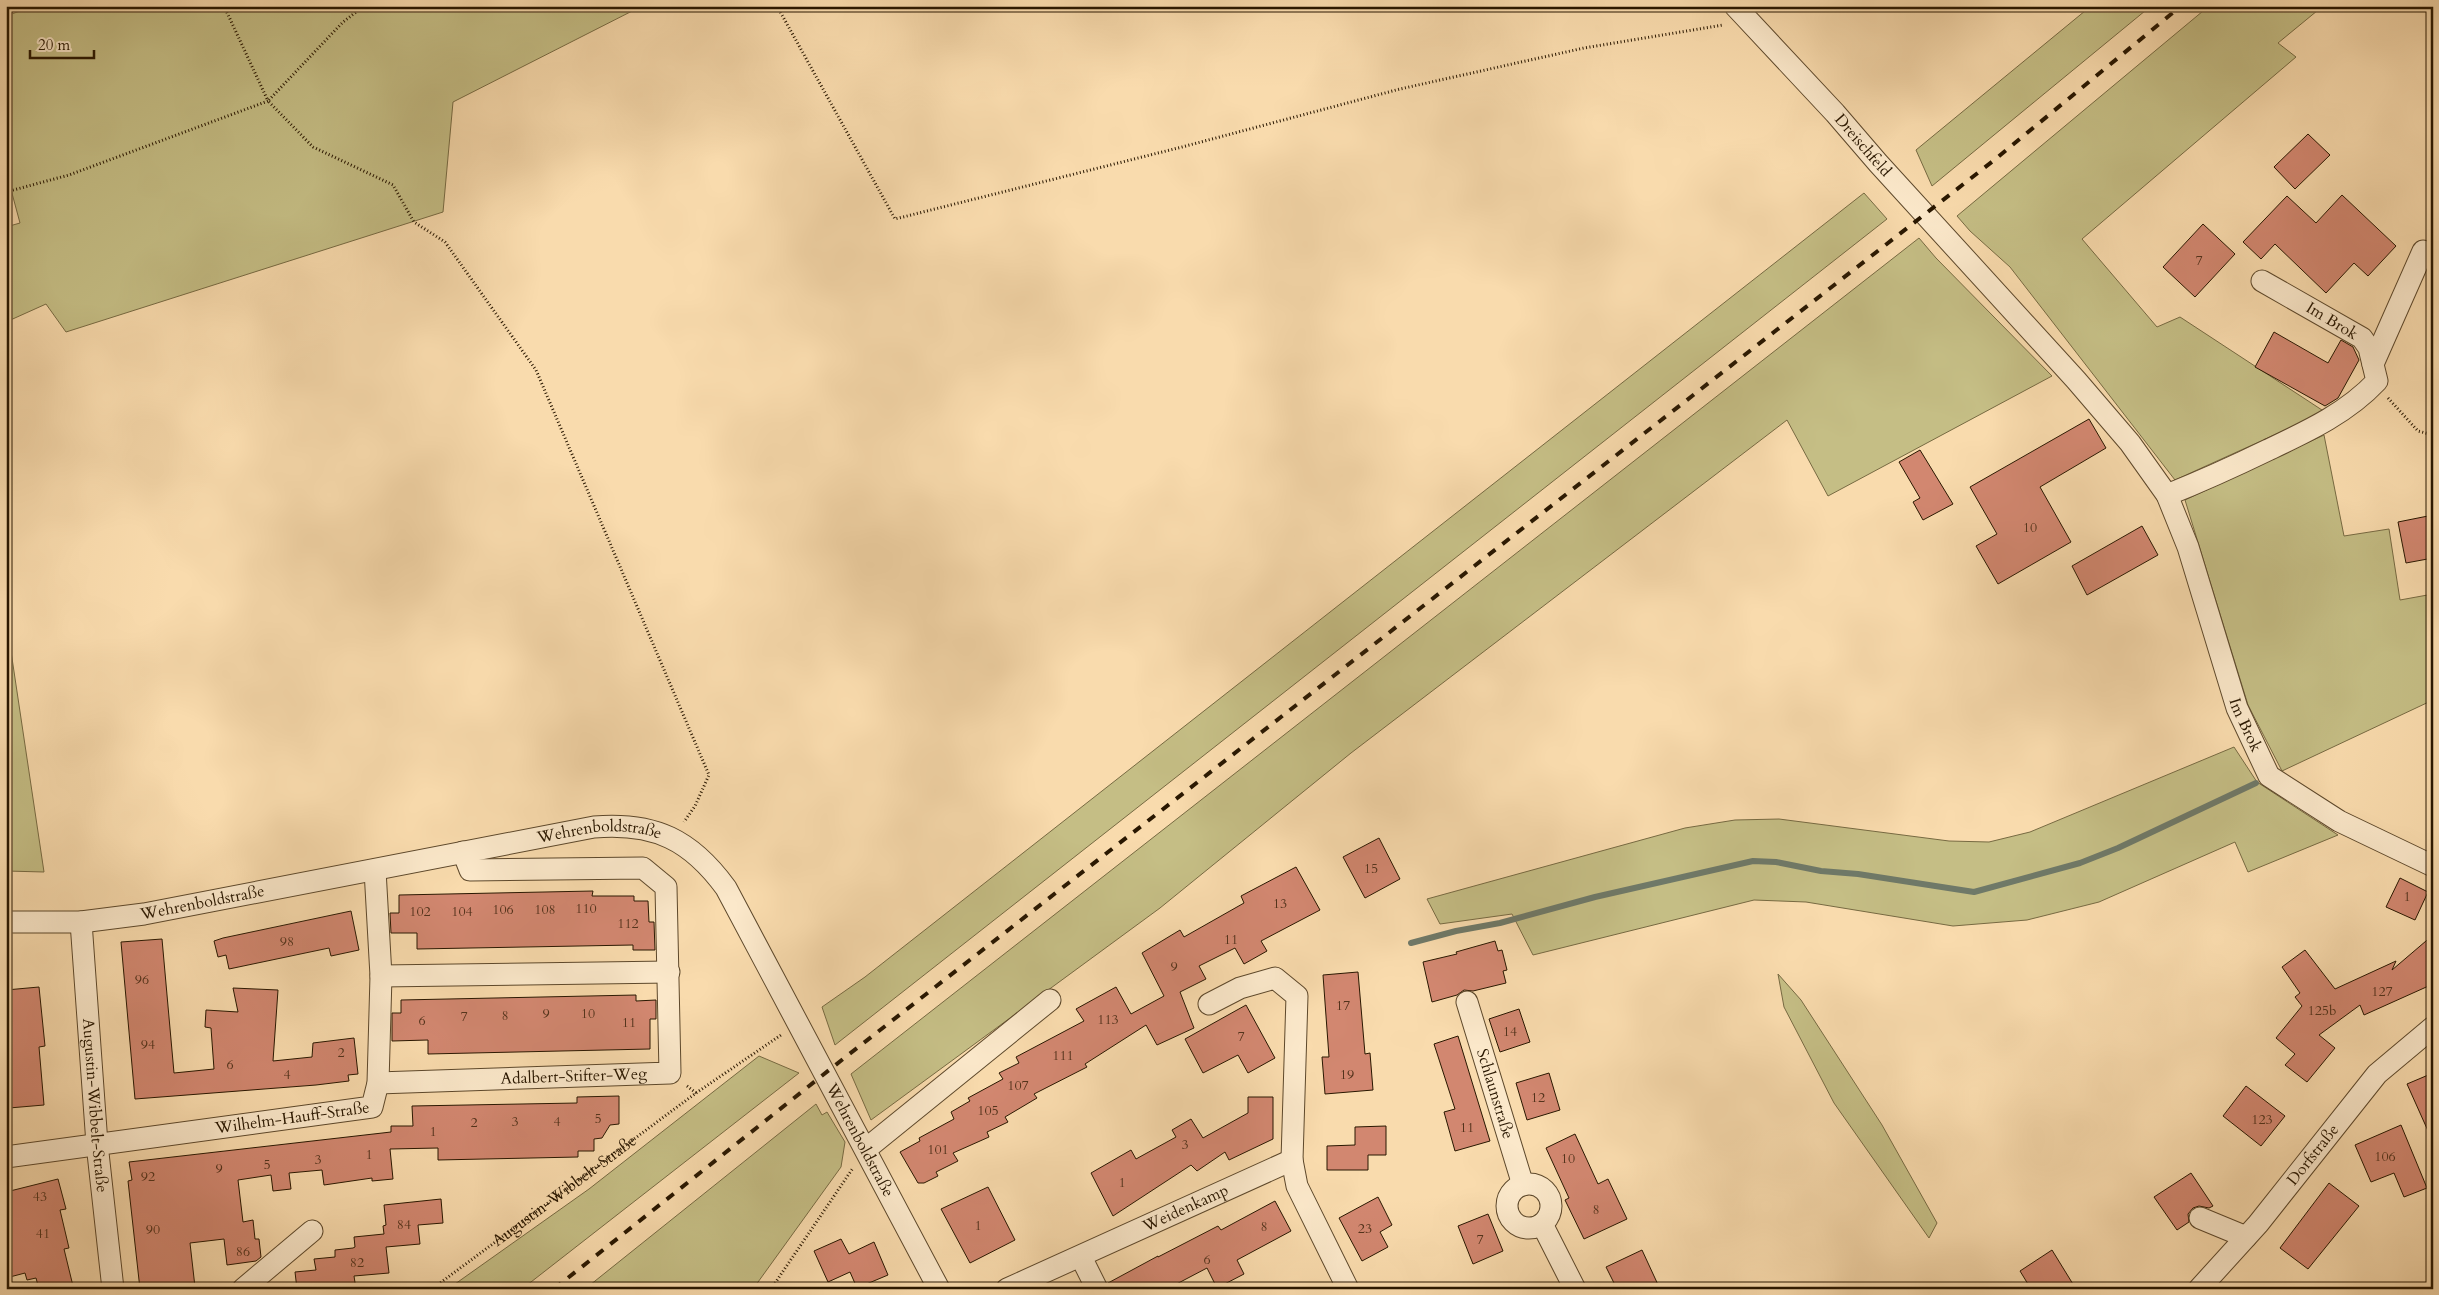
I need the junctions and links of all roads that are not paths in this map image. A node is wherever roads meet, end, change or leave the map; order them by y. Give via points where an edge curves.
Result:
1 (1741, 14) edge
2 (2423, 251) dead end
3 (2262, 281) dead end
4 (1988, 284) joint
5 (2375, 373) junction
6 (2167, 495) junction
7 (463, 852) junction
8 (2433, 866) edge
9 (375, 870) junction
10 (6, 922) edge
11 (81, 922) junction
12 (670, 972) junction
13 (381, 976) junction
14 (1050, 1000) dead end
15 (1468, 1002) dead end
16 (1209, 1004) dead end
17 (2433, 1027) edge
18 (378, 1083) junction
19 (97, 1144) junction
20 (866, 1149) junction
21 (6, 1157) edge
22 (1292, 1160) junction
23 (1523, 1185) junction
24 (2200, 1218) dead end
25 (1542, 1224) junction
26 (312, 1232) dead end
27 (2246, 1237) junction
28 (1080, 1257) junction
29 (113, 1289) edge
30 (243, 1289) edge
31 (939, 1289) edge
32 (1007, 1289) edge
33 (1097, 1289) edge
34 (1348, 1289) edge
35 (1575, 1289) edge
36 (2198, 1289) edge

1 - 4 street, Dreischfeld via 1835,113
2 - 5 street
3 - 5 street, Im Brok via 2362,338 2369,348
4 - 6 street, Im Brok via 2130,443
5 - 6 street via 2361,398 2318,426
6 - 8 street, Im Brok via 2188,547 2238,708 2269,776 2339,821
7 - 9 street, Wehrenboldstraße
7 - 12 street, Adalbert-Stifter-Weg via 470,870 643,868 666,886
7 - 20 street, Wehrenboldstraße via 571,830 608,826 635,827 672,838 691,849 726,888
9 - 11 street, Wehrenboldstraße via 180,908
9 - 13 street, Wilhelm-Hauff-Straße
10 - 11 street, Wehrenboldstraße
11 - 19 street, Augustin-Wibbelt-Straße
12 - 13 street
12 - 18 street, Adalbert-Stifter-Weg via 670,1073
13 - 18 street, Wilhelm-Hauff-Straße
14 - 20 street
15 - 23 street, Schlaunstraße
16 - 22 street via 1240,988 1274,978 1297,996
17 - 27 street, Dorfstraße via 2377,1074
18 - 19 street, Wilhelm-Hauff-Straße via 372,1107
19 - 21 street, Wilhelm-Hauff-Straße
19 - 29 street, Augustin-Wibbelt-Straße
20 - 31 street, Wehrenboldstraße
22 - 28 street, Weidenkamp
22 - 34 street via 1297,1186
23 - 25 street via 1539,1186 1550,1198 1551,1212
23 - 25 street via 1509,1198 1509,1216 1524,1228
24 - 27 street
25 - 35 street
26 - 30 street
27 - 36 street, Dorfstraße
28 - 32 street, Weidenkamp
28 - 33 street

